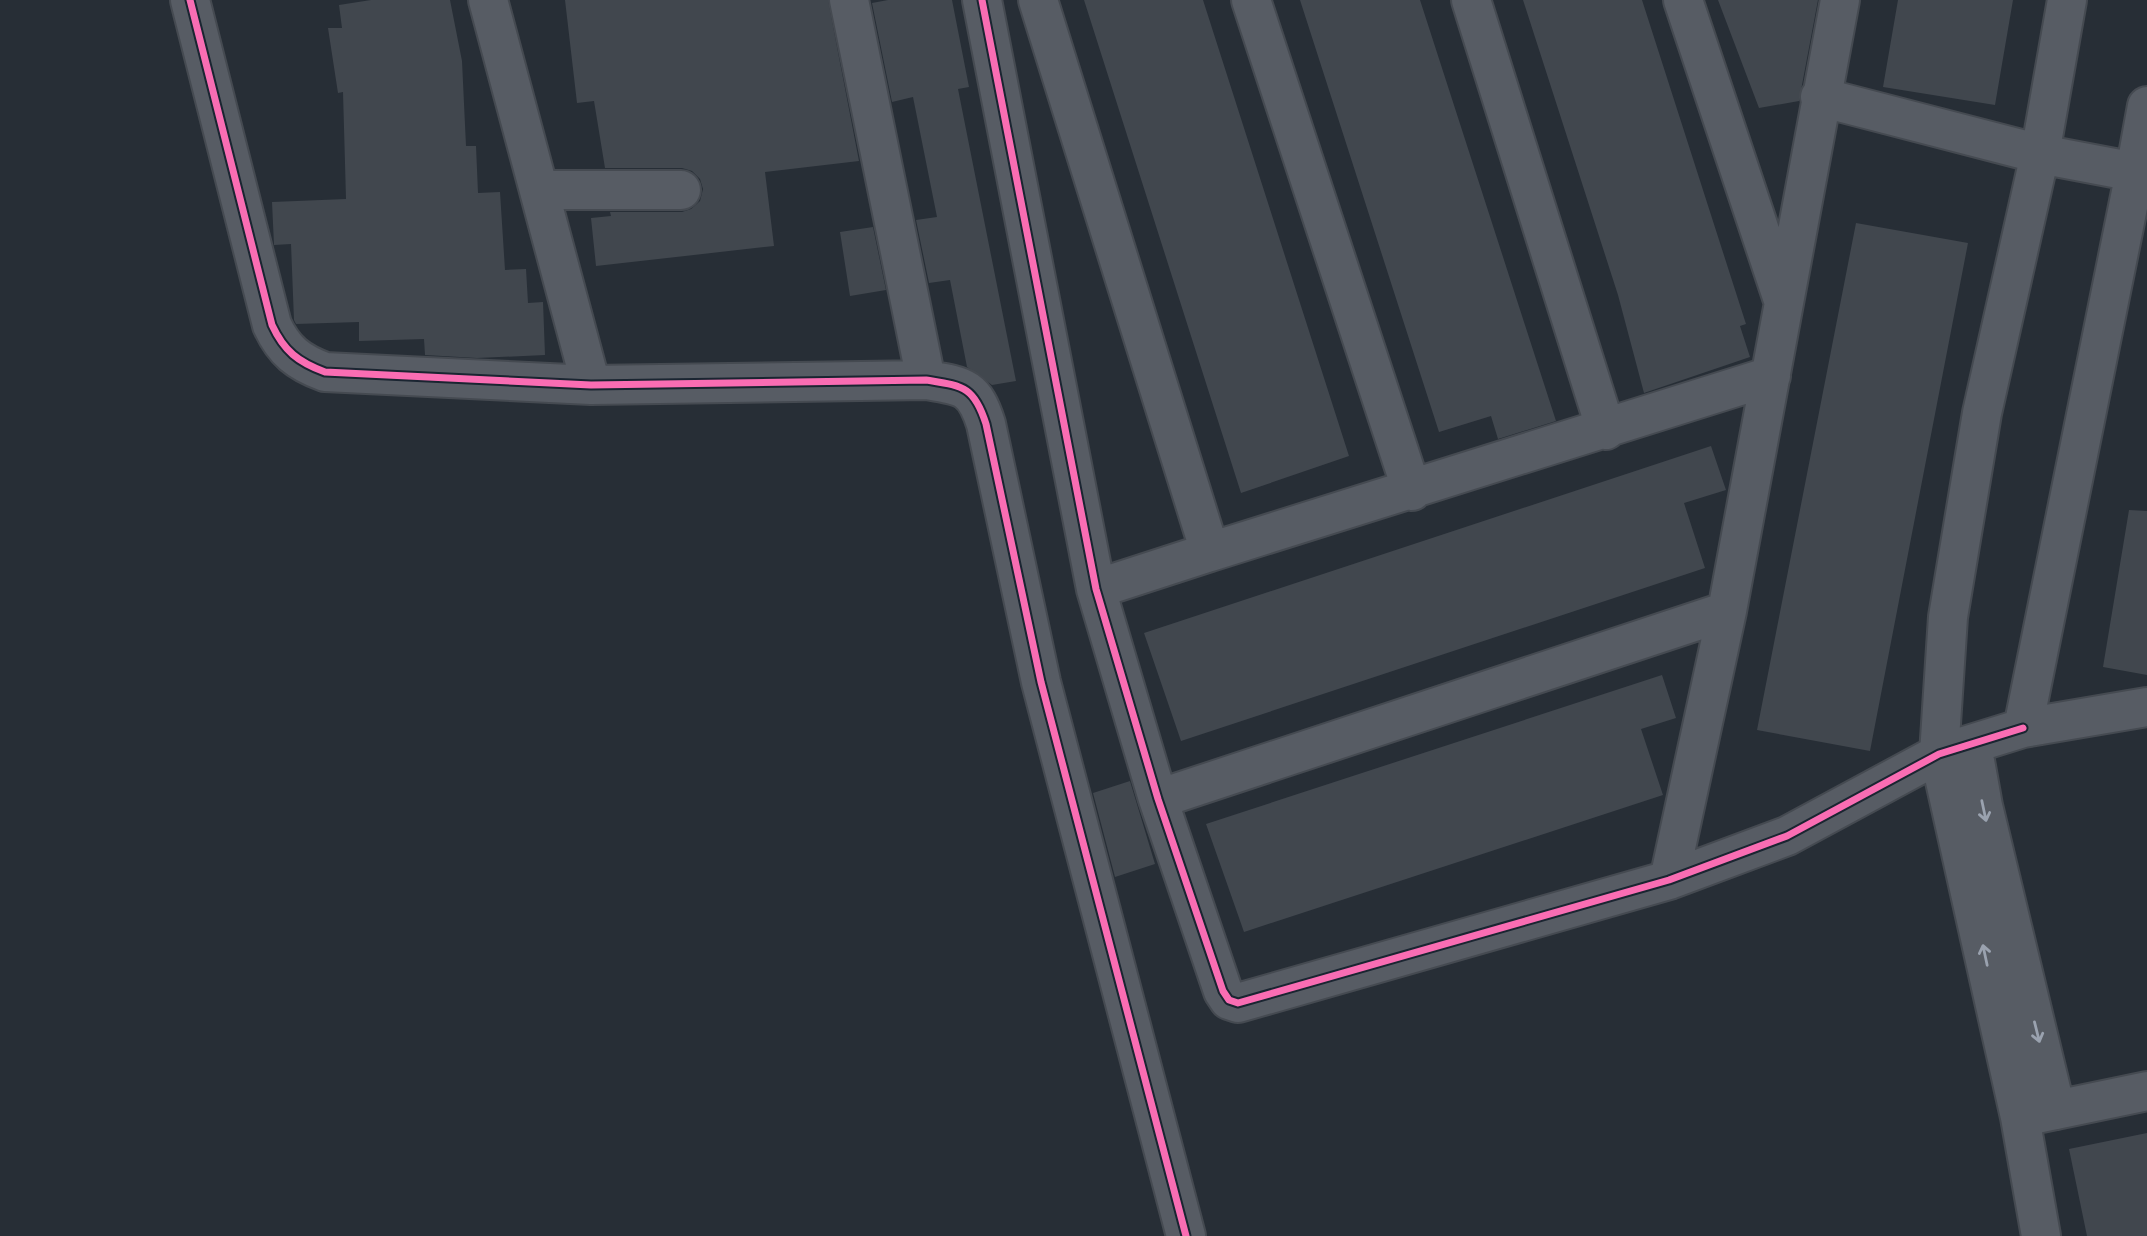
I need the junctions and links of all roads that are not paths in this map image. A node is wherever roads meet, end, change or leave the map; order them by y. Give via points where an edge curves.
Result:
1 (190, 0) edge
2 (488, 0) edge
3 (849, 0) edge
4 (982, 0) edge
5 (1038, 0) edge
6 (1251, 0) edge
7 (1471, 0) edge
8 (1683, 0) edge
9 (1840, 0) edge
10 (2067, 0) edge
11 (1820, 97) junction
12 (2147, 106) edge
13 (2040, 154) junction
14 (2141, 173) edge
15 (539, 190) junction
16 (681, 190) dead end
17 (1783, 300) junction
18 (1771, 376) junction
19 (926, 380) junction
20 (591, 385) junction
21 (1606, 430) junction
22 (1412, 491) junction
23 (1210, 552) junction
24 (1096, 589) junction
25 (1727, 611) junction
26 (2147, 707) edge
27 (2023, 728) junction
28 (1955, 749) junction
29 (1158, 799) junction
30 (1670, 880) junction
31 (2147, 1091) edge
32 (2038, 1113) junction
33 (1186, 1236) edge
34 (2041, 1236) edge

1 - 20 street via 272,325 290,354 325,372
2 - 15 street
3 - 19 street
4 - 24 street
5 - 23 street
6 - 22 street
7 - 21 street
8 - 17 street
9 - 11 street
10 - 13 street
11 - 13 street
11 - 17 street
12 - 14 street
13 - 14 street
13 - 28 street via 1979,427 1948,617
14 - 27 street
15 - 16 street
15 - 20 street
17 - 18 street
18 - 21 street
18 - 25 street
19 - 20 street
19 - 33 street via 969,390 986,424 1041,681
21 - 22 street
22 - 23 street
23 - 24 street
24 - 29 street
25 - 29 street
25 - 30 street
26 - 27 street
27 - 28 street
28 - 30 street via 1787,836
28 - 32 street
29 - 30 street via 1223,991 1238,1003
31 - 32 street
32 - 34 street

